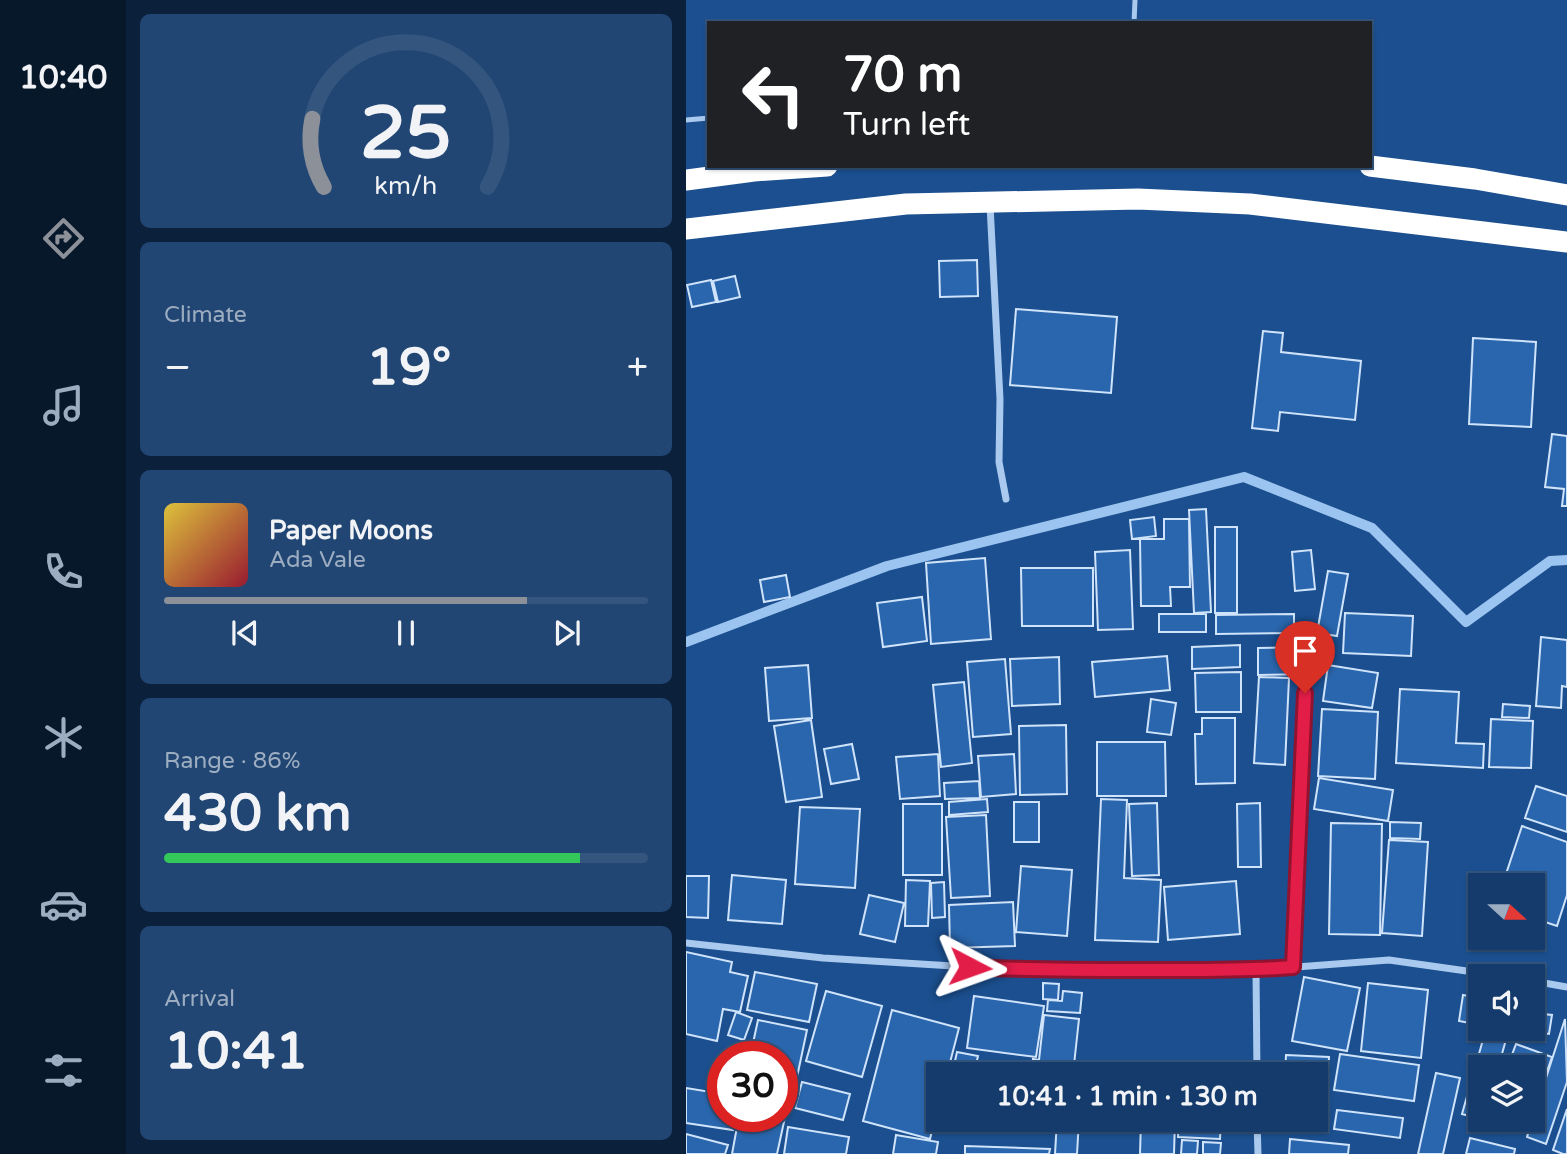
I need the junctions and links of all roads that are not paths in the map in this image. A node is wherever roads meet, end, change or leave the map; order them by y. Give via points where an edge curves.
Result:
1 (1135, 0) edge
2 (1135, 21) edge
3 (707, 118) edge
4 (686, 120) edge
5 (1372, 166) edge
6 (798, 168) edge
7 (686, 180) edge
8 (1567, 195) edge
9 (990, 201) junction
10 (686, 229) edge
11 (1567, 242) edge
12 (1006, 499) dead end
13 (1305, 693) dead end
14 (686, 943) edge
15 (1293, 967) junction
16 (1256, 970) junction
17 (1468, 971) edge
18 (1545, 983) edge
19 (1567, 987) edge
20 (1257, 1062) edge
21 (1257, 1132) edge
22 (1258, 1154) edge

1 - 2 lane
3 - 4 lane
5 - 8 highway
6 - 7 highway
9 - 10 highway via 906,204
9 - 11 highway via 1138,199 1250,204
9 - 12 street via 999,462
13 - 15 street
14 - 16 street via 823,958 1019,970
15 - 16 street
15 - 17 street via 1389,960
16 - 20 street
18 - 19 street
21 - 22 street

